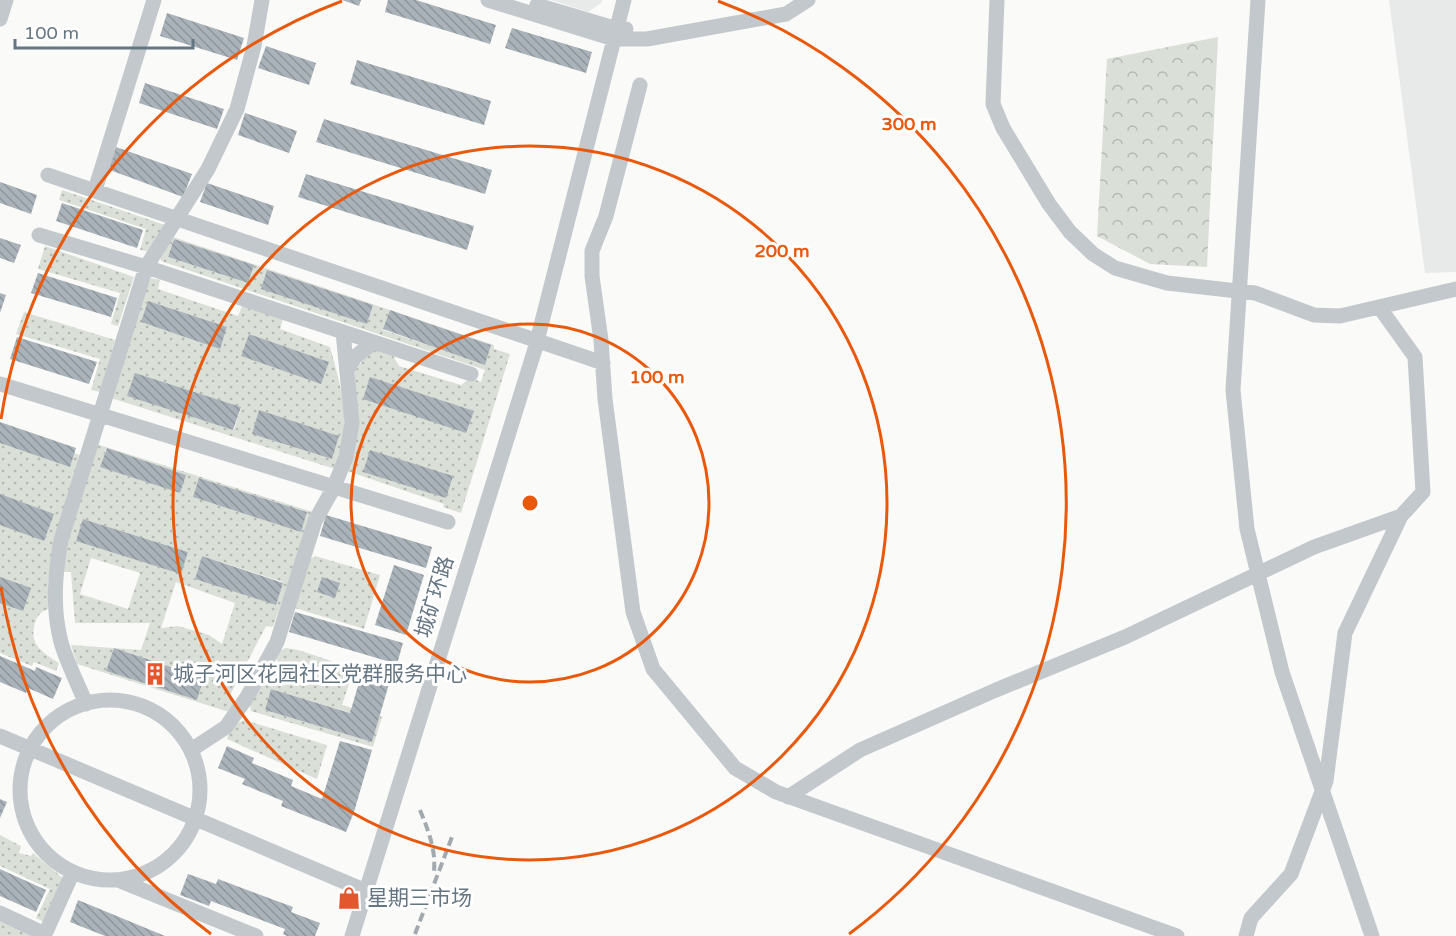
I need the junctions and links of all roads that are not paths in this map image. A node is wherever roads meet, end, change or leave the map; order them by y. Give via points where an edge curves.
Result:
1 (6, 0) edge
2 (154, 0) edge
3 (262, 0) edge
4 (488, 0) edge
5 (522, 0) edge
6 (624, 0) edge
7 (790, 0) edge
8 (808, 0) edge
9 (997, 0) edge
10 (1258, 0) edge
11 (0, 19) edge
12 (615, 34) junction
13 (640, 85) dead end
14 (48, 175) dead end
15 (95, 190) junction
16 (175, 218) junction
17 (39, 235) dead end
18 (146, 267) junction
19 (1456, 290) edge
20 (1240, 292) junction
21 (1380, 308) junction
22 (343, 332) junction
23 (536, 340) junction
24 (374, 342) junction
25 (603, 363) junction
26 (347, 370) junction
27 (471, 374) dead end
28 (0, 384) edge
29 (100, 415) junction
30 (334, 487) junction
31 (1401, 516) junction
32 (448, 522) dead end
33 (1258, 574) junction
34 (86, 704) junction
35 (0, 736) edge
36 (30, 748) junction
37 (190, 750) junction
38 (1322, 791) junction
39 (788, 797) junction
40 (196, 819) junction
41 (73, 872) junction
42 (115, 879) junction
43 (366, 891) junction
44 (0, 913) edge
45 (45, 935) edge
46 (256, 936) edge
47 (352, 936) edge
48 (1177, 936) edge
49 (1246, 936) edge
50 (1372, 936) edge

1 - 11 street
2 - 15 street
3 - 16 street via 237,109 208,169
4 - 12 street
5 - 12 street
6 - 12 street, 城矿环路
7 - 12 street via 780,7
8 - 12 street via 786,14 647,39
9 - 20 street via 993,104 1003,128 1070,232 1115,268 1167,283
10 - 20 street
12 - 23 street, 城矿环路
13 - 25 street via 606,216 592,251
14 - 15 street
15 - 16 street
16 - 18 street
16 - 23 street
17 - 18 street
18 - 22 street
18 - 29 street
19 - 21 street
20 - 21 street via 1255,293 1314,315 1340,316
20 - 33 street via 1233,390 1247,528
21 - 31 street via 1415,357 1423,492
22 - 24 street
22 - 26 street
23 - 25 street
23 - 43 street, 城矿环路
24 - 26 street via 355,357
24 - 27 street
25 - 39 street via 633,612 653,669 735,768
26 - 30 street via 352,423 346,457
28 - 29 street
29 - 30 street
29 - 34 street via 54,575 61,643
30 - 32 street
30 - 37 street via 315,520 277,642 248,698 226,727
31 - 33 street via 1314,547
31 - 38 street via 1345,633
33 - 38 street via 1282,672
33 - 39 street via 1125,637 860,750
34 - 36 street via 72,708 47,725
34 - 37 street via 101,699 131,702 159,714 182,734
35 - 36 street
36 - 40 street
36 - 41 street via 20,777 21,806 31,833 49,856
37 - 40 street via 201,791
38 - 49 street via 1291,873 1251,918
38 - 50 street
39 - 48 street
40 - 42 street via 181,846 159,866 131,878
40 - 43 street
41 - 42 street via 102,880
41 - 45 street
42 - 46 street
43 - 47 street, 城矿环路
44 - 45 street

